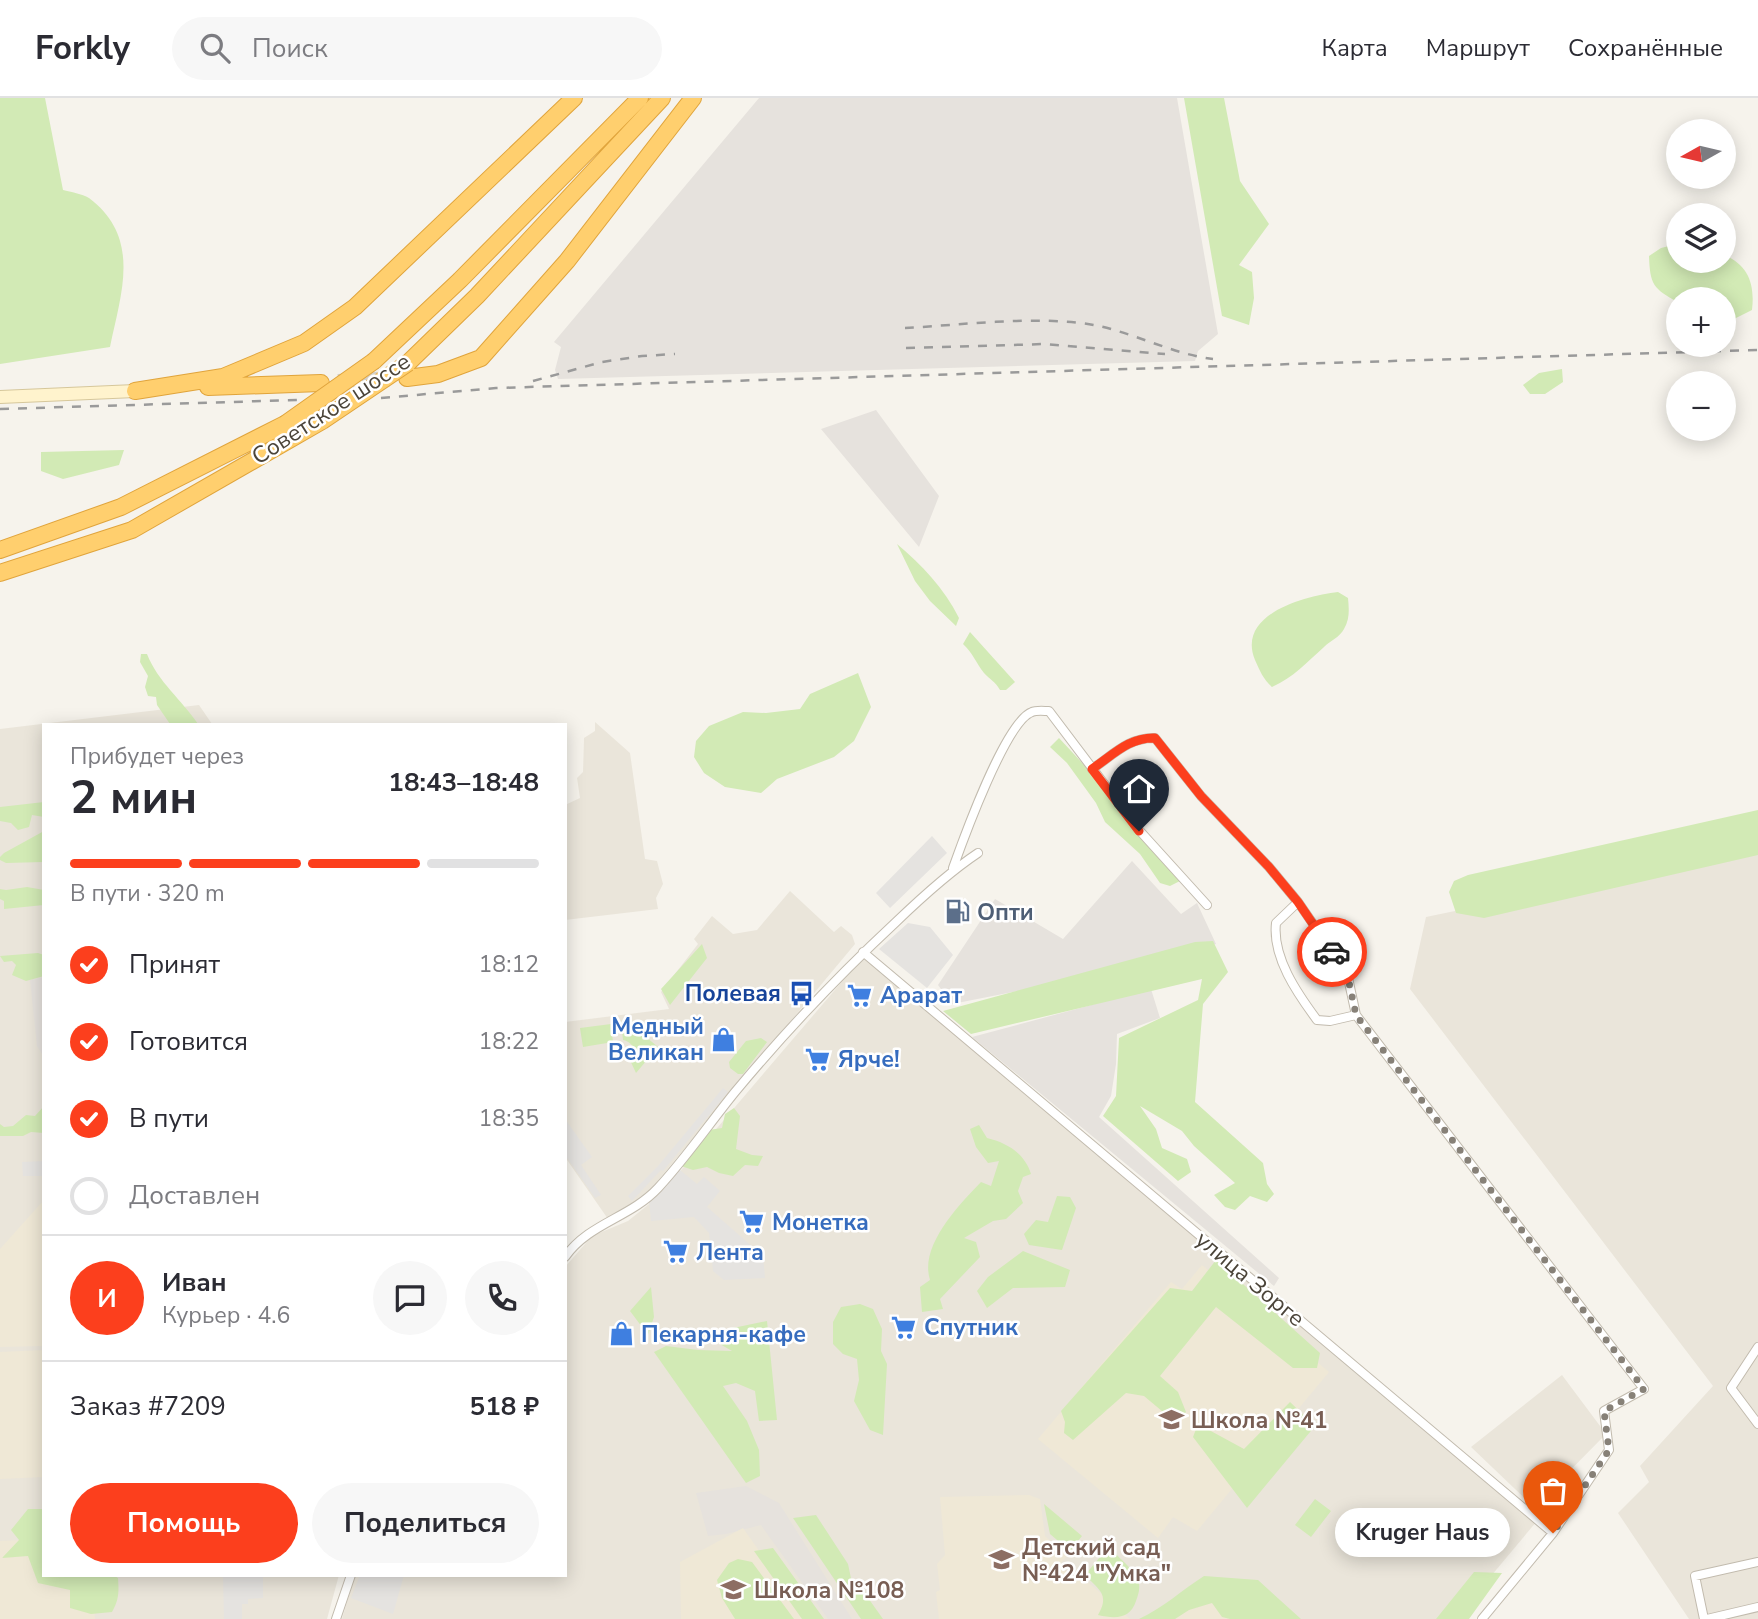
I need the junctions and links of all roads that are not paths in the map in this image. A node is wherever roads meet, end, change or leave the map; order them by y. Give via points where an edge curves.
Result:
1 (574, 98) edge
2 (640, 98) edge
3 (662, 98) edge
4 (693, 98) edge
5 (407, 371) junction
6 (321, 383) tunnel mouth
7 (135, 391) junction
8 (0, 397) edge
9 (0, 550) edge
10 (0, 573) edge
11 (1092, 769) junction
12 (978, 853) dead end
13 (952, 870) junction
14 (1298, 902) junction
15 (1207, 905) dead end
16 (863, 952) junction
17 (1356, 1015) junction
18 (567, 1254) edge
19 (1758, 1347) edge
20 (1754, 1360) edge
21 (1757, 1420) edge
22 (1553, 1533) junction
23 (1758, 1562) edge
24 (350, 1577) edge
25 (1758, 1607) edge
26 (336, 1619) edge
27 (1482, 1619) edge
28 (1706, 1619) edge

1 - 7 highway via 355,307 304,343 223,377
2 - 9 highway, Советское шоссе, bridge via 374,361 285,424 121,507
3 - 5 highway, Советское шоссе
4 - 5 highway via 567,261 481,358 438,373
5 - 10 highway, Советское шоссе, bridge via 132,530
6 - 7 highway
7 - 8 street
11 - 13 street via 1049,711 1024,717 1010,735
11 - 14 street via 1128,743 1141,737 1155,738
11 - 15 street via 1139,831
12 - 13 street
13 - 16 street
14 - 17 street via 1347,973
14 - 17 street via 1276,922 1274,938 1293,983 1317,1020
16 - 18 street via 742,1084 656,1191 627,1213 590,1231
16 - 22 street, улица Зорге
17 - 22 street via 1644,1389 1604,1411 1609,1450
19 - 20 street
20 - 21 street via 1731,1388
22 - 27 street
23 - 28 street via 1695,1576
24 - 26 street
25 - 28 street

